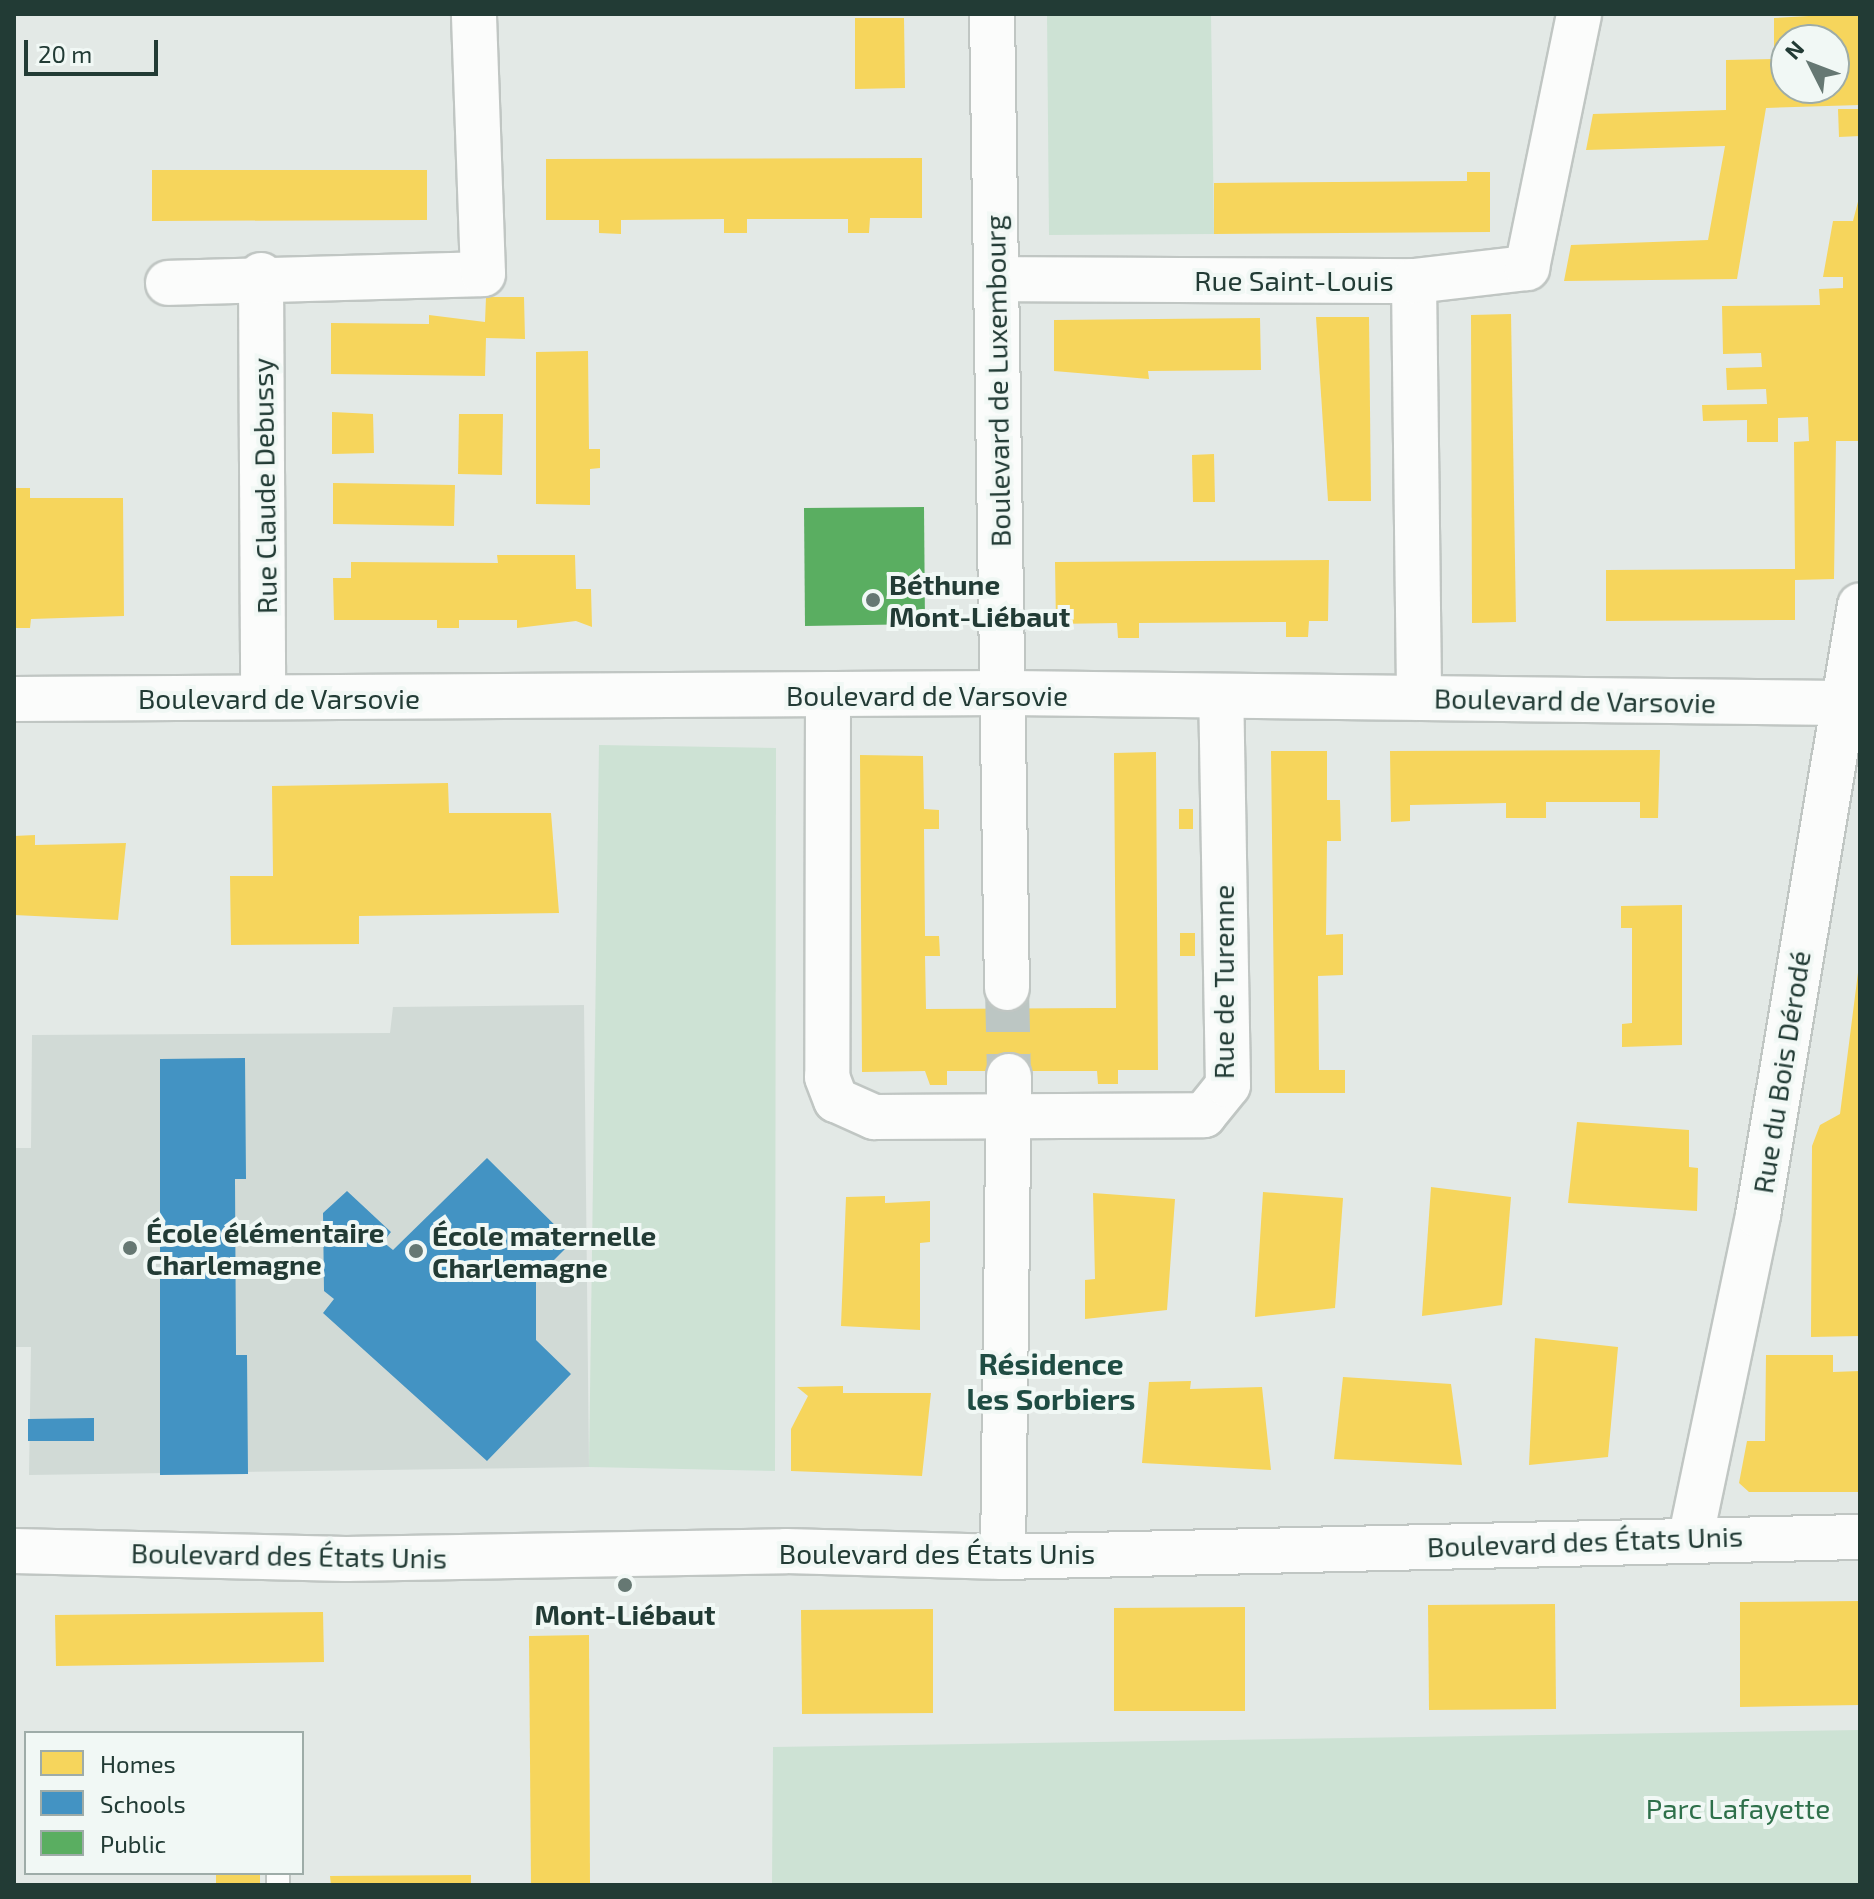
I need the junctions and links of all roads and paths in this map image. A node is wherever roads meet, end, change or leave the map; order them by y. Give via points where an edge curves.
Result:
1 (474, 14) edge
2 (992, 14) edge
3 (1579, 14) edge
4 (261, 275) junction
5 (996, 279) junction
6 (1414, 281) junction
7 (168, 283) dead end
8 (1860, 605) edge
9 (1002, 693) junction
10 (828, 694) junction
11 (1221, 696) junction
12 (263, 697) junction
13 (1419, 698) junction
14 (14, 699) edge
15 (1841, 703) junction
16 (1007, 988) tunnel mouth
17 (1009, 1096) junction
18 (1691, 1536) junction
19 (1860, 1537) edge
20 (14, 1551) edge
21 (1003, 1557) junction

1 - 4 street via 483,274
2 - 5 street, Boulevard de Luxembourg
3 - 6 street via 1527,268
4 - 7 street
4 - 12 street, Rue Claude Debussy
5 - 6 street, Rue Saint-Louis
5 - 9 street, Boulevard de Luxembourg
6 - 13 street, Rue Saint-Louis
8 - 15 street, Rue du Bois Dérodé
9 - 10 street, Boulevard de Varsovie
9 - 11 street, Boulevard de Varsovie
9 - 16 street, Boulevard de Luxembourg
10 - 12 street, Boulevard de Varsovie
10 - 17 street via 827,1077 836,1100 874,1117
11 - 13 street, Boulevard de Varsovie
11 - 17 street, Rue de Turenne via 1228,1085 1204,1115
12 - 14 street, Boulevard de Varsovie
13 - 15 street, Boulevard de Varsovie
15 - 18 street, Rue du Bois Dérodé via 1758,1215
17 - 21 street
18 - 19 street, Boulevard des États Unis
18 - 21 street, Boulevard des États Unis
20 - 21 street, Boulevard des États Unis via 346,1559 786,1551

